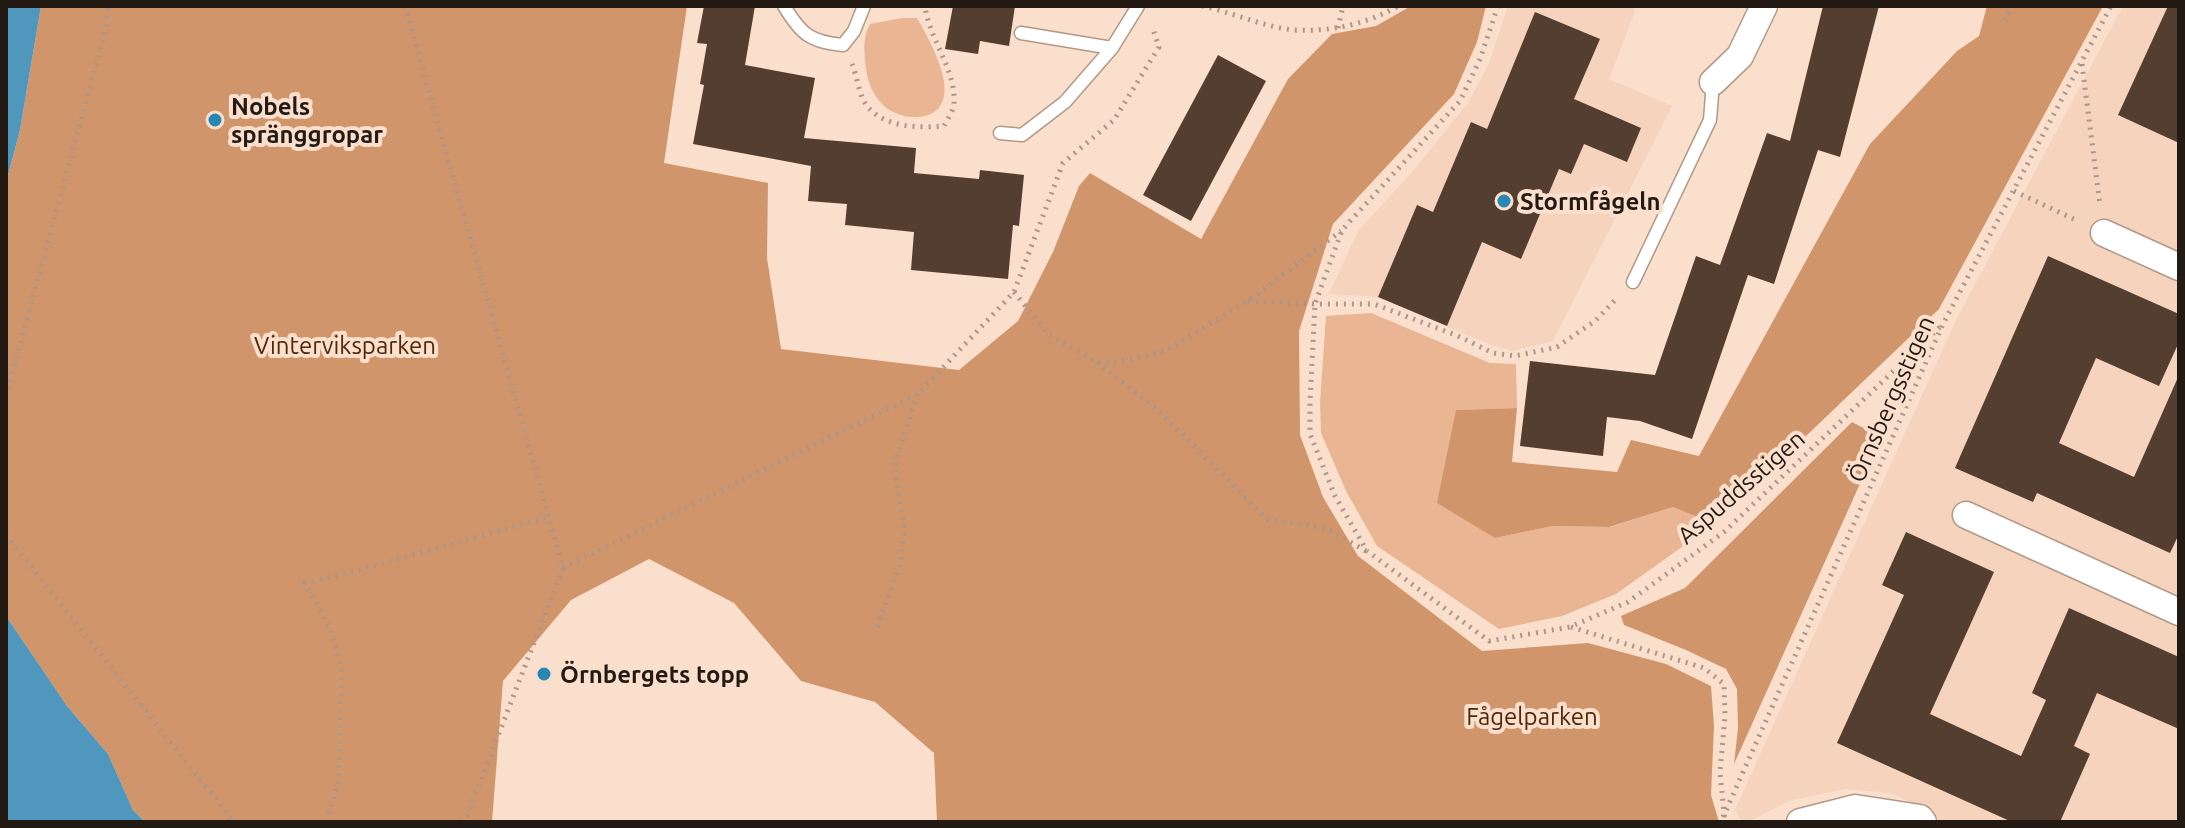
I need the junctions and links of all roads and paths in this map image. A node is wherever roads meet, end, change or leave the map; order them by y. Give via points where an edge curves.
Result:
1 (108, 6) edge
2 (405, 6) edge
3 (784, 6) edge
4 (864, 6) edge
5 (925, 6) edge
6 (1138, 6) edge
7 (1202, 6) edge
8 (1343, 6) edge
9 (1398, 6) edge
10 (1498, 6) edge
11 (1764, 6) edge
12 (2013, 6) edge
13 (2111, 6) edge
14 (1150, 20) dead end
15 (2005, 21) dead end
16 (1338, 28) junction
17 (1021, 33) dead end
18 (843, 45) junction
19 (1112, 48) junction
20 (2082, 62) junction
21 (1713, 82) joint
22 (1000, 133) dead end
23 (2014, 191) junction
24 (1342, 230) junction
25 (2104, 233) junction
26 (2179, 267) edge
27 (1633, 282) joint
28 (1014, 292) junction
29 (1248, 301) junction
30 (1315, 304) junction
31 (1943, 324) junction
32 (1096, 362) junction
33 (918, 394) junction
34 (6, 397) edge
35 (1966, 515) dead end
36 (549, 517) junction
37 (6, 535) edge
38 (1367, 551) junction
39 (563, 568) junction
40 (2179, 612) edge
41 (877, 627) dead end
42 (1570, 627) junction
43 (1724, 820) edge
44 (234, 822) edge
45 (327, 822) edge
46 (460, 822) edge
47 (1800, 822) edge
48 (1923, 822) edge

1 - 34 path
2 - 36 path
3 - 18 lane via 799,30 819,42
4 - 18 lane
5 - 18 path via 954,105 944,126 889,122 866,105
6 - 19 lane
7 - 16 path via 1293,30
8 - 16 path
9 - 16 path via 1373,20
10 - 24 path, Aspuddsstigen via 1460,101
11 - 21 street via 1740,56
12 - 15 path
13 - 20 path, Örnsbergsstigen
14 - 28 path via 1159,47 1114,120 1063,163
17 - 19 lane
19 - 22 lane via 1065,102 1022,135
20 - 23 path, Örnsbergsstigen
20 - 25 path
21 - 27 lane via 1710,120
23 - 25 path
23 - 31 path, Örnsbergsstigen
24 - 29 path
24 - 30 path, Aspuddsstigen
25 - 26 street
27 - 30 path via 1595,321 1557,347 1515,356 1493,353 1374,304
28 - 32 path via 1048,334
28 - 33 path
29 - 30 path
29 - 32 path via 1167,350
30 - 38 path, Aspuddsstigen via 1310,434 1335,496
31 - 42 path, Aspuddsstigen via 1724,532 1628,602
31 - 43 path, Örnsbergsstigen
32 - 38 path via 1160,412 1268,520 1326,528
33 - 39 path
33 - 41 path via 894,466 904,527 901,563
35 - 40 street
36 - 39 path
36 - 45 path via 305,583 331,629 341,669 339,777
37 - 44 path
38 - 42 path, Aspuddsstigen via 1489,641
39 - 46 path via 467,816
42 - 43 path via 1704,668 1724,684
47 - 48 street via 1855,808

